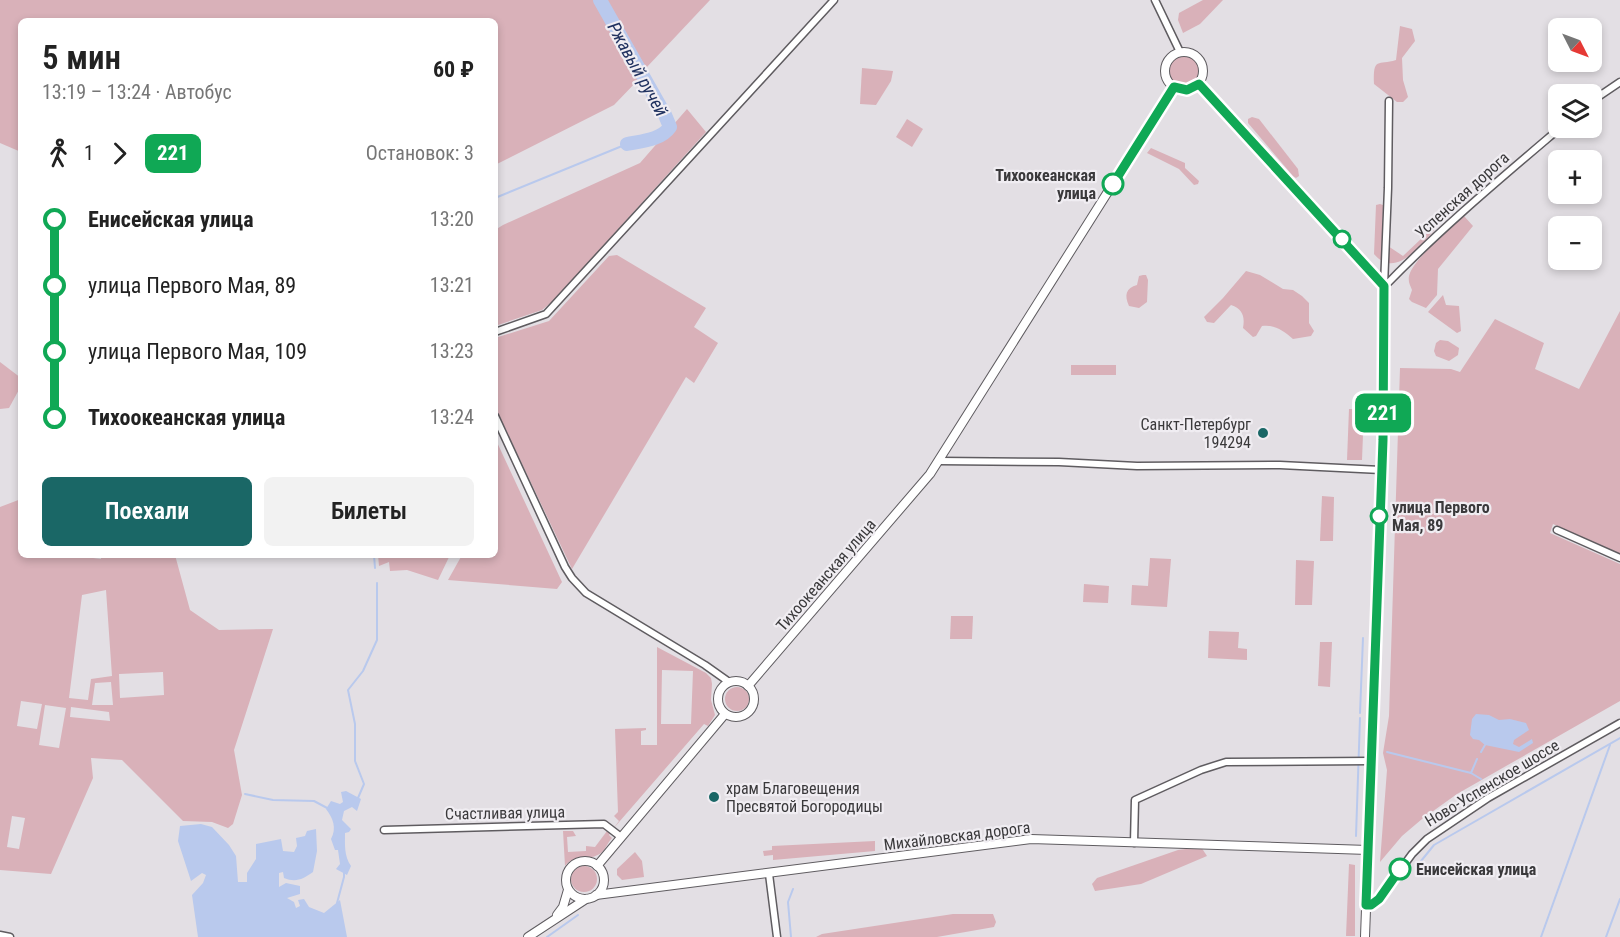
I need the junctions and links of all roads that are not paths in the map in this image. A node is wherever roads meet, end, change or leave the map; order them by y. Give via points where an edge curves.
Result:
1 (834, 0) edge
2 (1155, 0) edge
3 (1180, 52) junction
4 (1620, 82) edge
5 (1199, 84) junction
6 (1174, 87) junction
7 (1602, 94) edge
8 (1389, 101) dead end
9 (1548, 138) edge
10 (1384, 286) junction
11 (498, 331) edge
12 (498, 422) edge
13 (939, 460) junction
14 (1381, 470) junction
15 (1557, 530) dead end
16 (1620, 558) edge
17 (729, 682) junction
18 (748, 686) junction
19 (725, 714) junction
20 (1620, 723) edge
21 (1371, 761) junction
22 (384, 830) dead end
23 (621, 837) junction
24 (1134, 843) junction
25 (1368, 850) junction
26 (597, 866) junction
27 (769, 874) junction
28 (603, 877) junction
29 (568, 890) junction
30 (623, 892) junction
31 (596, 895) junction
32 (587, 899) junction
33 (1366, 905) junction
34 (554, 919) junction
35 (0, 935) edge
36 (10, 937) edge
37 (528, 937) edge
38 (777, 937) edge
39 (1365, 937) edge

1 - 11 street via 546,314
2 - 3 street
3 - 5 street via 1192,53 1201,61 1204,73
3 - 6 street via 1165,67 1165,75
4 - 7 street
5 - 6 street via 1187,90
5 - 10 street
6 - 13 street, Тихоокеанская улица
8 - 10 street
9 - 10 street, Успенская дорога
10 - 14 street
12 - 17 street via 565,567 577,584
13 - 14 street
13 - 18 street, Тихоокеанская улица
14 - 21 street
15 - 16 street
17 - 18 street via 739,681
17 - 19 street via 718,695
18 - 19 street via 754,699 749,712 737,718
19 - 23 street
20 - 33 street, Ново-Успенское шоссе via 1488,798 1427,839 1379,899
21 - 24 street via 1217,764 1135,800
21 - 25 street
22 - 23 street, Счастливая улица via 604,824
23 - 26 street
24 - 25 street, Михайловская дорога
24 - 27 street, Михайловская дорога via 1031,839
25 - 33 street
26 - 28 street
26 - 29 street via 585,861 573,865 566,877
27 - 30 street, Михайловская дорога
27 - 38 street
28 - 30 street via 611,888
28 - 31 street
29 - 32 street
29 - 34 street
30 - 31 street, Михайловская дорога
31 - 32 street
32 - 34 street
33 - 39 street
34 - 37 street
35 - 36 street

